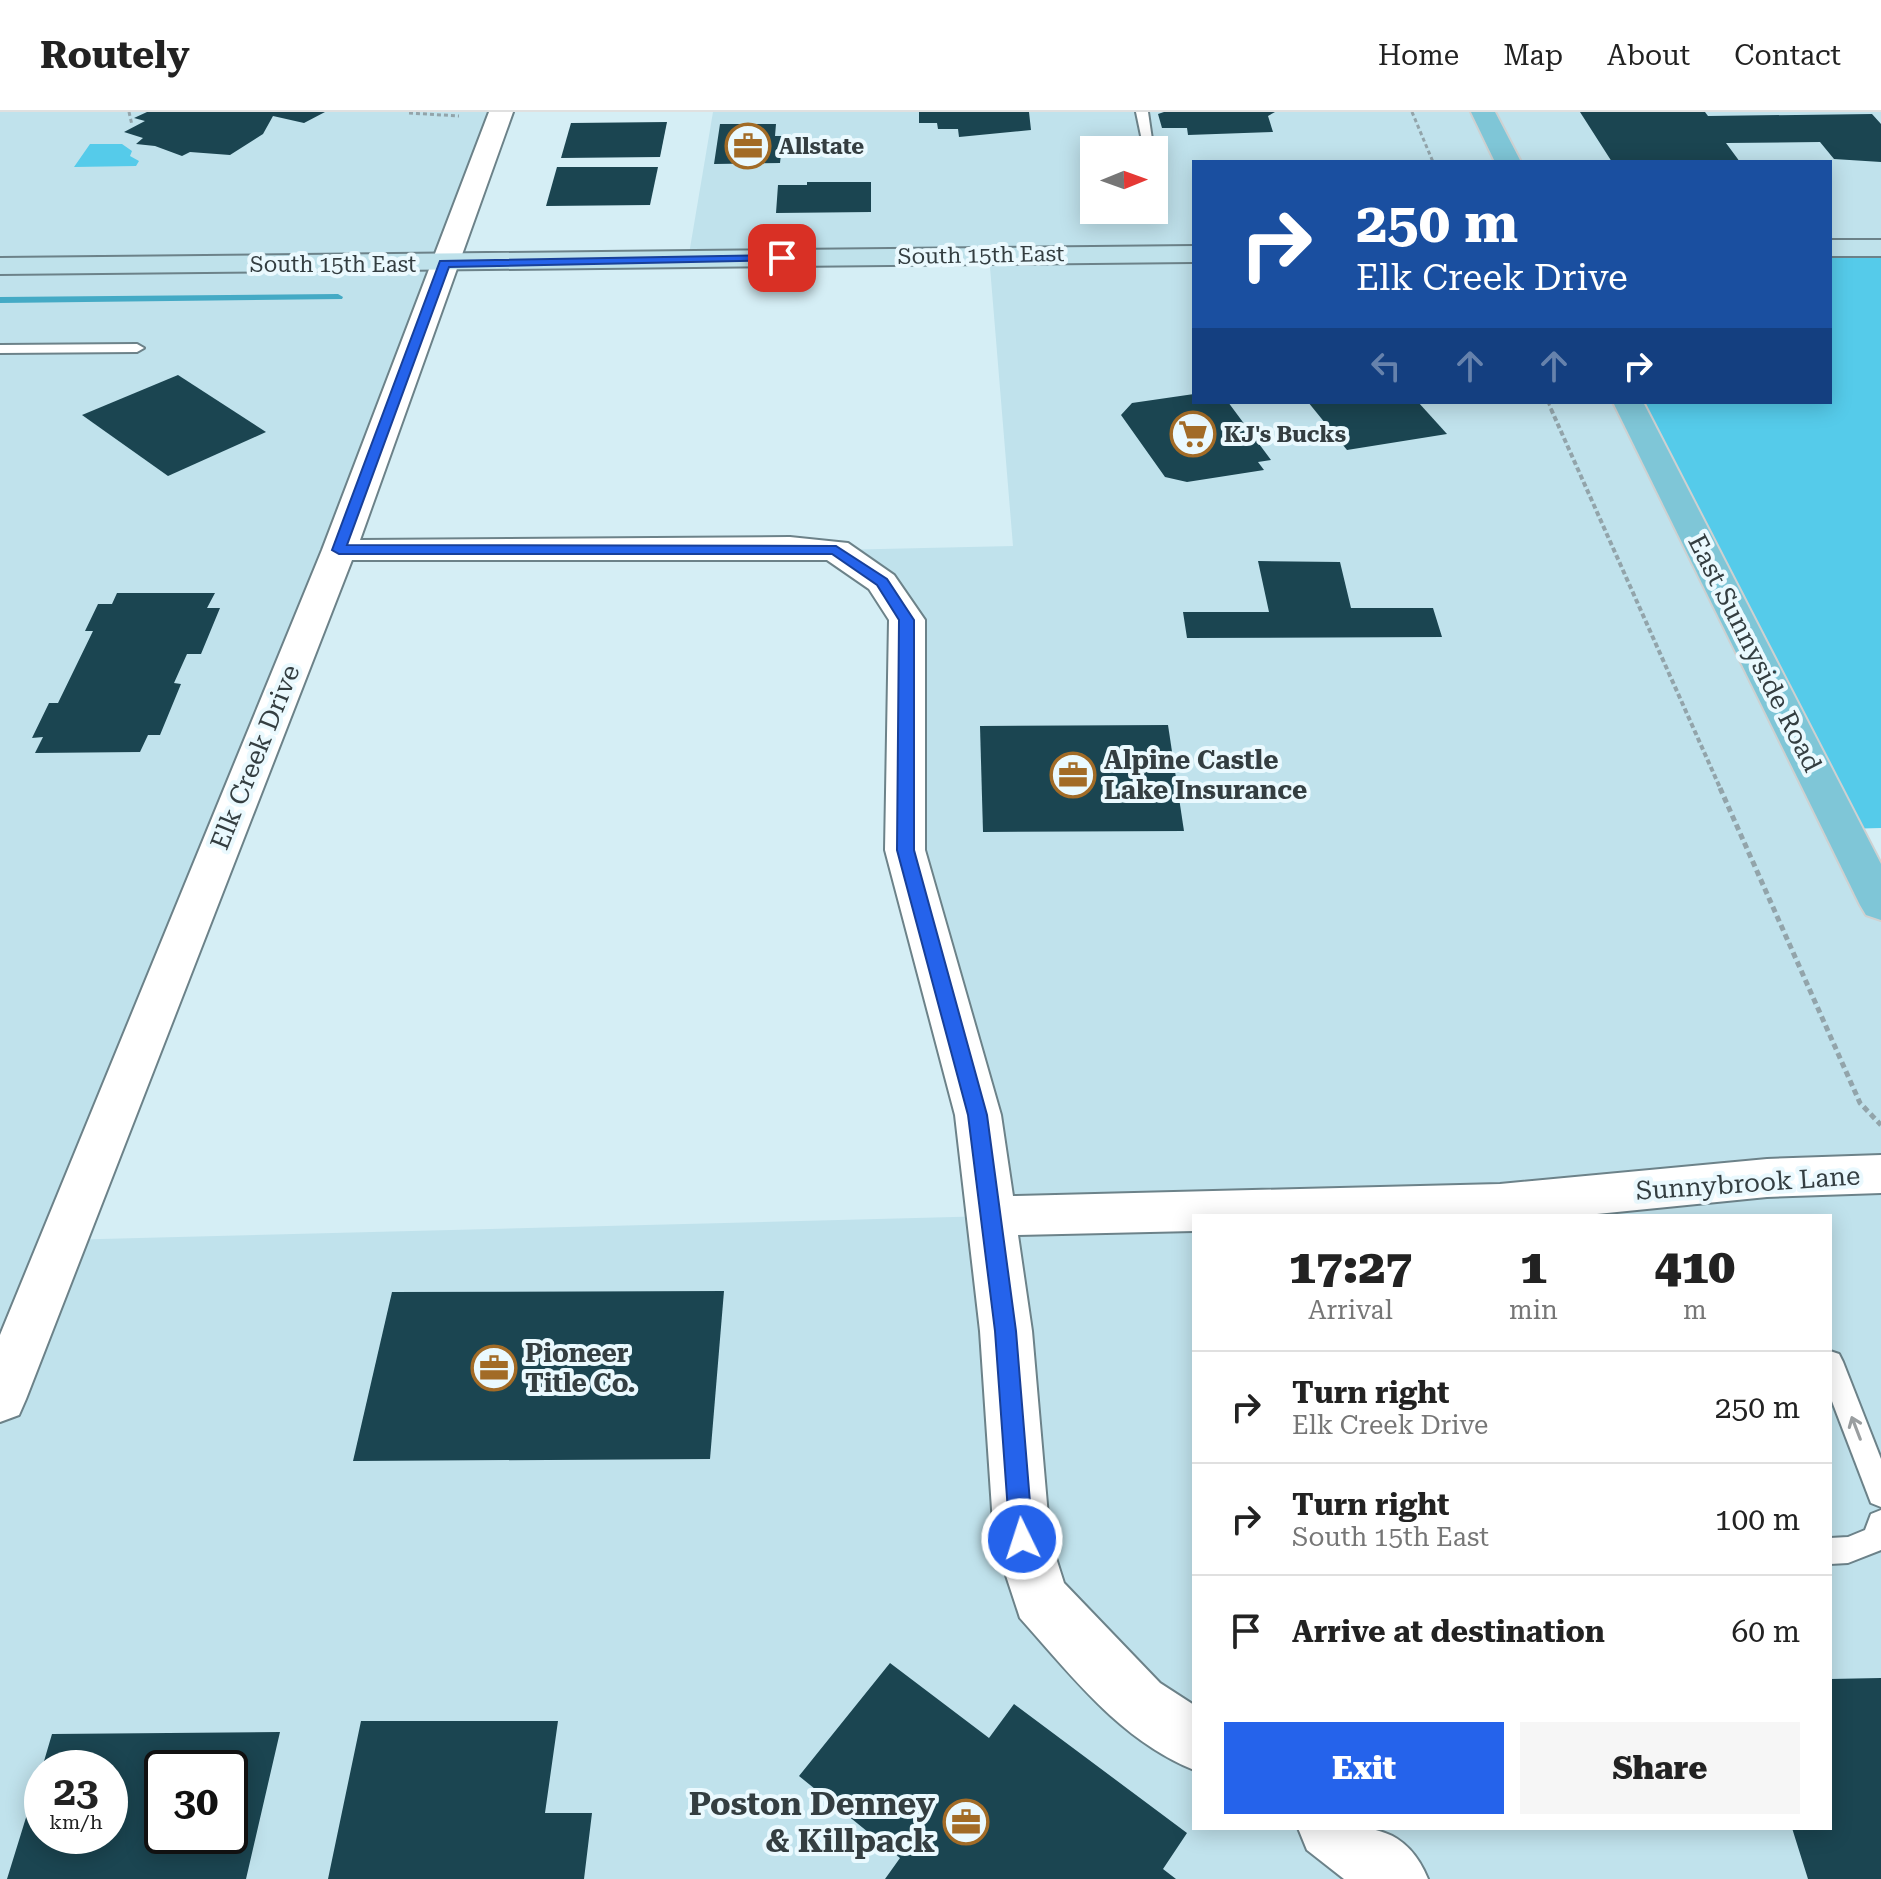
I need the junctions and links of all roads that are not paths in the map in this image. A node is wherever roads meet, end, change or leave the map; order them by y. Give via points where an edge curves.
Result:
1 (1142, 112) edge
2 (1483, 112) edge
3 (483, 114) edge
4 (1147, 136) edge
5 (1507, 160) edge
6 (1832, 248) edge
7 (1881, 248) edge
8 (1192, 254) edge
9 (444, 263) junction
10 (0, 266) edge
11 (137, 348) dead end
12 (0, 349) edge
13 (1629, 404) edge
14 (339, 550) junction
15 (1881, 905) edge
16 (1881, 1174) edge
17 (992, 1216) junction
18 (1832, 1367) edge
19 (0, 1399) edge
20 (1881, 1494) edge
21 (1881, 1523) edge
22 (1832, 1551) edge
23 (1192, 1739) edge
24 (1332, 1830) edge
25 (1396, 1879) edge

1 - 4 lane
2 - 5 main road
3 - 9 street, Elk Creek Drive
6 - 7 main road
8 - 9 main road, South 15th East
9 - 10 main road, South 15th East
9 - 14 street, Elk Creek Drive
11 - 12 lane
13 - 15 main road, East Sunnyside Road
14 - 17 street via 820,549 836,550 882,582 907,620 905,850 978,1115
14 - 19 street, Elk Creek Drive
16 - 17 street, Sunnybrook Lane via 1767,1178 1500,1204
17 - 23 street via 1022,1539 1040,1599 1139,1704
20 -> 18 lane
21 - 22 lane via 1876,1539
24 - 25 street

